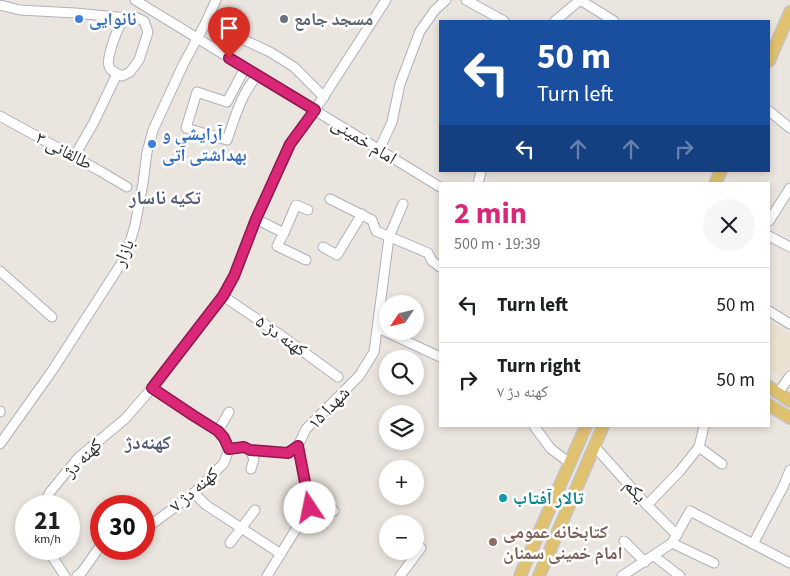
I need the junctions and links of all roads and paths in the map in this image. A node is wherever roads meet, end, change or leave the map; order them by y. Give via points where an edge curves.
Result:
1 (135, 0) edge
2 (215, 0) edge
3 (386, 0) edge
4 (446, 0) edge
5 (466, 0) edge
6 (580, 0) edge
7 (0, 5) edge
8 (790, 12) edge
9 (128, 18) junction
10 (502, 20) edge
11 (556, 20) edge
12 (612, 20) edge
13 (206, 22) junction
14 (198, 39) junction
15 (770, 59) edge
16 (245, 68) junction
17 (117, 74) junction
18 (258, 75) junction
19 (324, 97) junction
20 (315, 110) junction
21 (770, 113) edge
22 (0, 116) edge
23 (790, 128) edge
24 (379, 150) junction
25 (74, 157) junction
26 (439, 186) edge
27 (127, 187) dead end
28 (790, 188) edge
29 (330, 198) dead end
30 (403, 204) dead end
31 (308, 210) dead end
32 (362, 214) junction
33 (256, 219) junction
34 (770, 219) edge
35 (284, 233) junction
36 (389, 237) junction
37 (770, 237) edge
38 (323, 247) dead end
39 (790, 247) edge
40 (306, 260) dead end
41 (439, 267) edge
42 (0, 271) edge
43 (223, 296) junction
44 (770, 312) edge
45 (52, 318) dead end
46 (790, 324) edge
47 (378, 328) junction
48 (437, 355) edge
49 (790, 376) edge
50 (338, 377) dead end
51 (152, 388) junction
52 (774, 390) edge
53 (790, 400) edge
54 (770, 406) edge
55 (229, 412) dead end
56 (790, 418) edge
57 (535, 427) edge
58 (586, 427) edge
59 (604, 427) edge
60 (704, 427) edge
61 (218, 431) junction
62 (0, 444) edge
63 (298, 446) junction
64 (595, 446) junction
65 (699, 447) junction
66 (229, 449) junction
67 (250, 450) junction
68 (570, 463) junction
69 (722, 464) dead end
70 (251, 470) dead end
71 (790, 470) edge
72 (787, 488) edge
73 (194, 493) junction
74 (49, 495) edge
75 (647, 505) junction
76 (310, 508) junction
77 (255, 510) dead end
78 (334, 511) dead end
79 (155, 522) edge
80 (241, 528) junction
81 (674, 539) junction
82 (624, 541) dead end
83 (230, 543) dead end
84 (753, 544) junction
85 (281, 554) junction
86 (654, 556) junction
87 (54, 560) edge
88 (90, 560) edge
89 (413, 560) edge
90 (644, 562) junction
91 (714, 563) dead end
92 (790, 563) edge
93 (65, 576) edge
94 (77, 576) edge
95 (267, 576) edge
96 (400, 576) edge
97 (520, 576) edge
98 (538, 576) edge
99 (622, 576) edge
100 (680, 576) edge

1 - 14 street, امام خمینی
2 - 13 street, بازار
3 - 19 street, کهنه دژ
4 - 24 street via 420,31 400,84 392,122
5 - 10 street
6 - 11 street
6 - 12 street
7 - 9 street via 20,10
8 - 15 main road
9 - 17 street via 121,24 108,57 108,65
9 - 17 street via 144,21 148,32 130,72 122,76
13 - 14 street, بازار
13 - 19 street via 294,67
14 - 16 street, امام خمینی
14 - 62 street, بازار via 182,64 153,130 126,256 52,371
16 - 18 street, امام خمینی
16 - 18 street via 227,102 197,92 186,128 227,140 238,107
17 - 25 street
18 - 20 street, امام خمینی
19 - 20 street, کهنه دژ
20 - 24 street, امام خمینی
20 - 33 street, کهنه دژ via 290,144
21 - 23 street
22 - 25 street, طالقانی ۳
24 - 26 street, امام خمینی
25 - 27 street, طالقانی ۳
28 - 34 street
29 - 32 street
30 - 36 street, شهدا ۱۵
31 - 35 street via 296,205
32 - 36 street via 372,220 376,231
32 - 38 street via 338,255
33 - 35 street
33 - 43 street, کهنه دژ
35 - 40 street via 277,246
36 - 41 street via 428,253
36 - 47 street, شهدا ۱۵
37 - 39 street
42 - 45 street
43 - 50 street, کهنه دژ ۵
43 - 51 street, کهنه دژ
44 - 46 street
47 - 48 street
47 - 63 street, شهدا ۱۵ via 374,352 359,376 306,430
49 - 52 street
51 - 61 street, کهنه دژ ۷
51 - 74 street, کهنه دژ via 125,419 78,458
52 - 53 main road
54 - 56 main road
55 - 61 street
57 - 68 street via 551,449
58 - 68 main road
59 - 64 main road
60 - 65 street
61 - 66 street, کهنه دژ ۷
63 - 67 street via 288,453
63 - 76 street, شهدا ۱۵
64 - 75 street, یکم
64 - 98 main road
65 - 69 street
65 - 75 street
66 - 67 street via 244,447
66 - 73 street, کهنه دژ ۷ via 224,464
67 - 70 street via 254,459
68 - 97 main road
71 - 72 street
72 - 84 street
73 - 79 street, کهنه دژ ۷
73 - 80 street
75 - 81 street, یکم
76 - 78 street
76 - 85 street
77 - 80 street
80 - 83 street
80 - 85 street
81 - 84 street via 690,511
81 - 86 street
81 - 91 street, یکم
82 - 90 street
84 - 92 street
85 - 95 street
86 - 90 street
86 - 100 street
87 - 93 street
88 - 94 street
89 - 96 street
90 - 99 street

